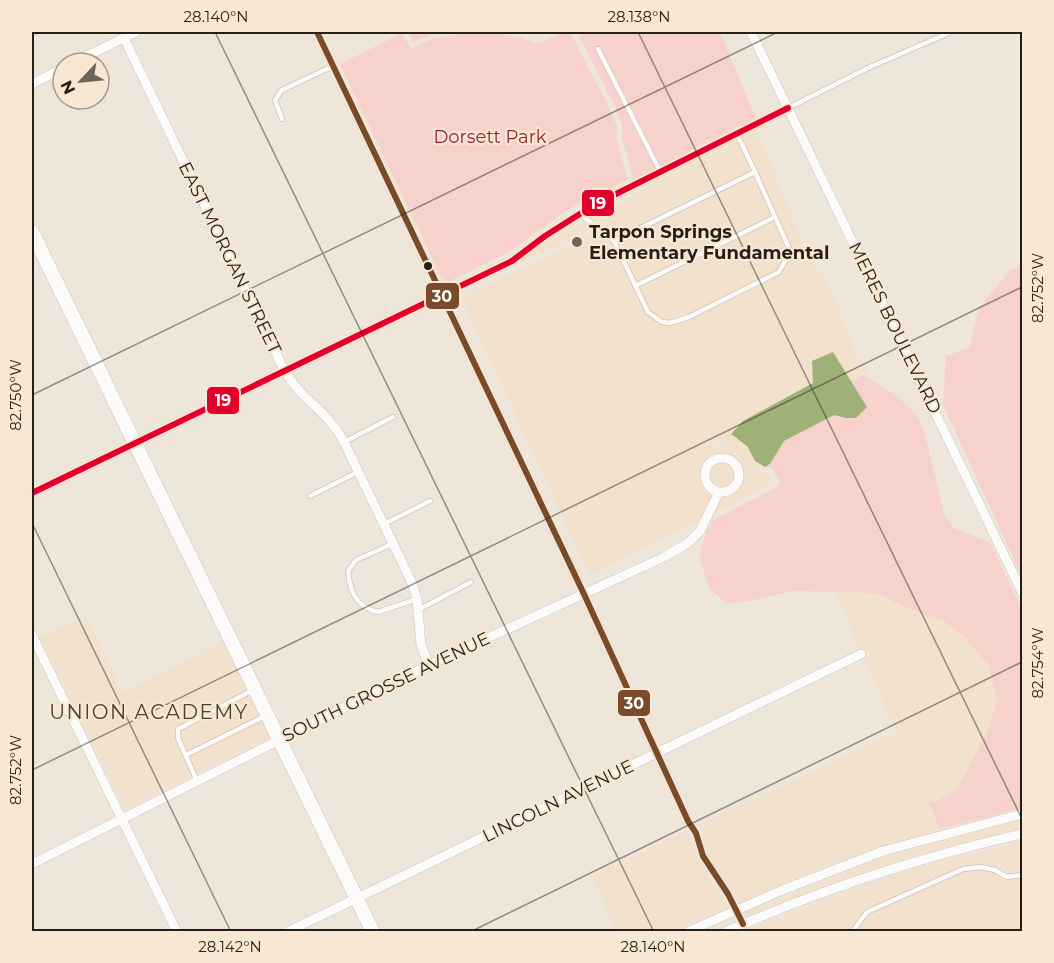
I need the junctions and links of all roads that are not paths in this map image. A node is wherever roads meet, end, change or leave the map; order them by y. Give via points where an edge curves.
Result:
1 (136, 32) edge
2 (317, 32) edge
3 (751, 32) edge
4 (951, 32) edge
5 (124, 38) junction
6 (598, 49) dead end
7 (97, 51) edge
8 (333, 66) junction
9 (51, 74) edge
10 (32, 84) edge
11 (788, 108) junction
12 (282, 119) dead end
13 (737, 134) junction
14 (661, 172) junction
15 (755, 172) junction
16 (580, 214) junction
17 (775, 217) junction
18 (32, 232) edge
19 (614, 241) junction
20 (635, 286) junction
21 (442, 295) junction
22 (284, 370) junction
23 (393, 417) dead end
24 (135, 442) junction
25 (344, 442) junction
26 (358, 472) junction
27 (719, 492) dead end
28 (32, 493) edge
29 (310, 496) dead end
30 (430, 501) dead end
31 (384, 524) junction
32 (393, 544) junction
33 (471, 582) dead end
34 (583, 592) junction
35 (1023, 592) edge
36 (417, 599) junction
37 (418, 610) junction
38 (32, 635) edge
39 (861, 654) dead end
40 (429, 665) junction
41 (255, 689) junction
42 (267, 714) junction
43 (279, 740) junction
44 (657, 753) junction
45 (186, 755) junction
46 (197, 781) junction
47 (1023, 814) edge
48 (122, 819) junction
49 (1023, 834) edge
50 (32, 864) edge
51 (1023, 874) edge
52 (356, 897) junction
53 (736, 910) junction
54 (742, 924) junction
55 (177, 932) edge
56 (287, 932) edge
57 (373, 932) edge
58 (687, 932) edge
59 (725, 932) edge
60 (852, 932) edge

1 - 5 street
2 - 8 street
3 - 11 street, MERES BOULEVARD
4 - 11 lane
5 - 7 street
5 - 22 street, EAST MORGAN STREET
6 - 14 lane
8 - 12 lane via 282,90 275,100
8 - 21 street
9 - 10 street
11 - 13 street
11 - 35 street, MERES BOULEVARD
13 - 14 street
13 - 15 lane
14 - 16 street
15 - 17 lane
15 - 19 lane
16 - 19 lane
16 - 21 street via 512,261
17 - 20 lane
17 - 20 lane via 790,252 779,272 689,317 670,323 654,318
18 - 24 street
19 - 20 lane
21 - 22 street
21 - 34 street
22 - 24 street
22 - 25 street, EAST MORGAN STREET via 297,390 334,424
23 - 25 lane
24 - 28 street
24 - 41 street
25 - 26 street, EAST MORGAN STREET
26 - 29 lane
26 - 31 street, EAST MORGAN STREET
27 - 34 street, SOUTH GROSSE AVENUE via 700,531 688,543
30 - 31 lane
31 - 32 street, EAST MORGAN STREET
32 - 36 street, EAST MORGAN STREET
32 - 36 lane via 356,560 348,571 353,595 360,605 378,612
33 - 37 lane
34 - 40 street, SOUTH GROSSE AVENUE
34 - 44 street
36 - 37 street, EAST MORGAN STREET
37 - 40 street, EAST MORGAN STREET via 421,645
38 - 48 street
39 - 44 street, LINCOLN AVENUE
40 - 43 street, SOUTH GROSSE AVENUE
41 - 42 street
41 - 45 lane via 178,729
42 - 43 street
42 - 45 lane
43 - 46 street, SOUTH GROSSE AVENUE
43 - 52 street
44 - 52 street, LINCOLN AVENUE
44 - 53 street via 696,832 703,856
45 - 46 lane
46 - 48 street, SOUTH GROSSE AVENUE
47 - 53 street via 883,851
48 - 50 street, SOUTH GROSSE AVENUE
48 - 55 street
49 - 54 street via 870,876
51 - 60 lane via 1007,877 981,867 963,869 867,912
52 - 56 street, LINCOLN AVENUE
52 - 57 street
53 - 54 street
53 - 58 street
54 - 59 street

